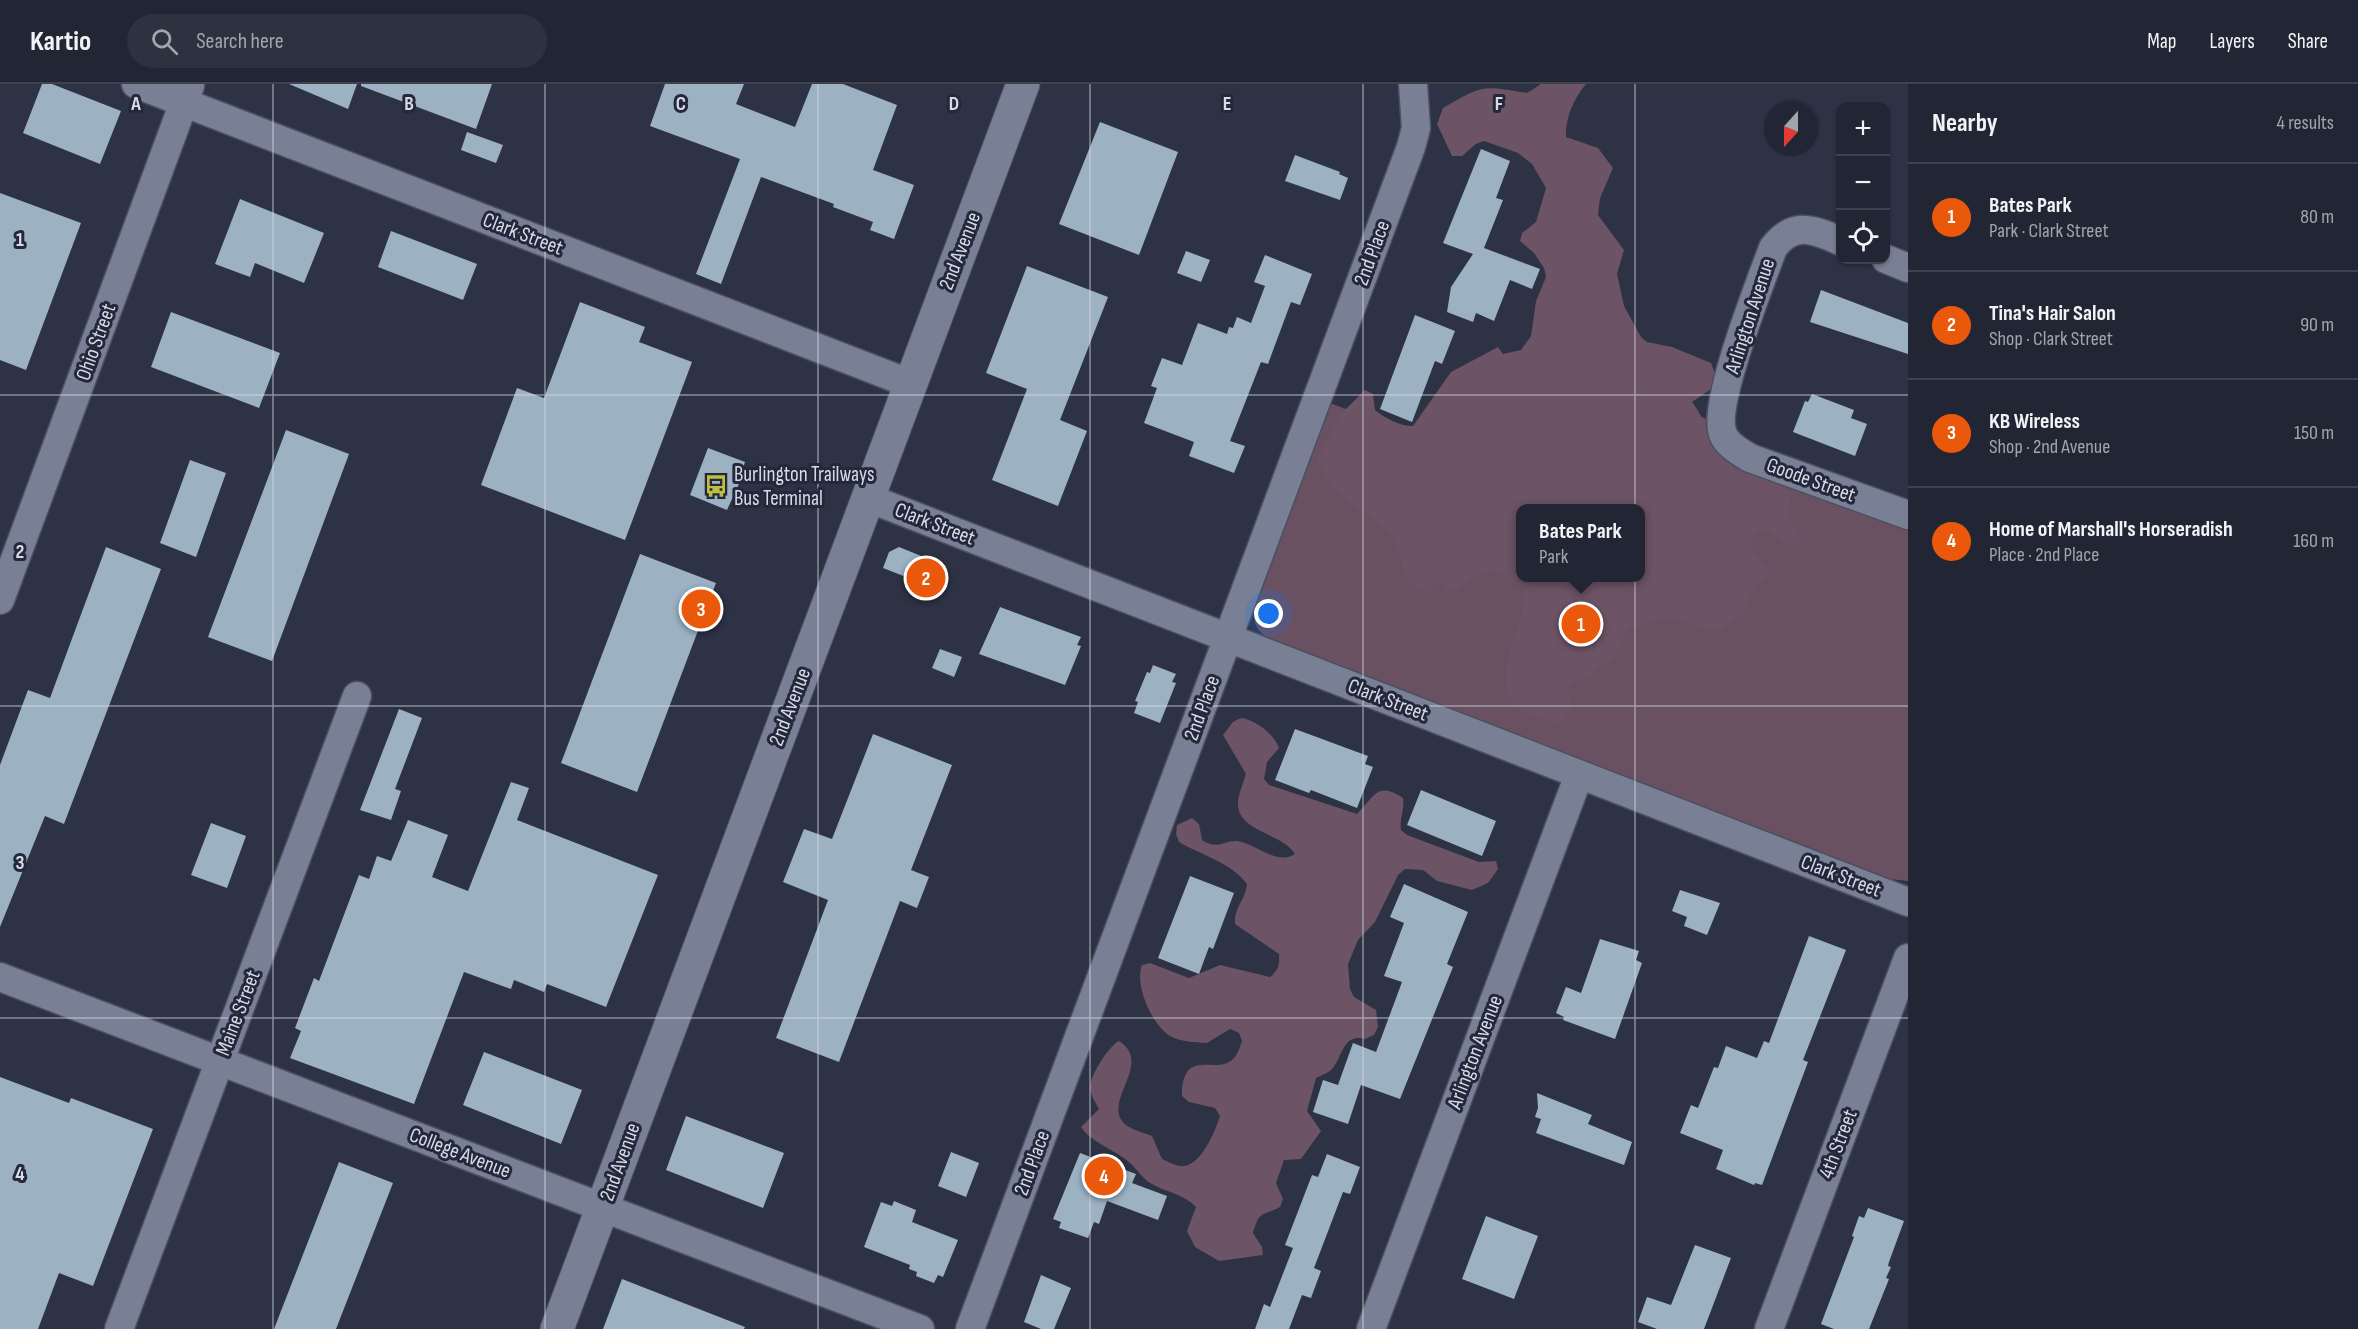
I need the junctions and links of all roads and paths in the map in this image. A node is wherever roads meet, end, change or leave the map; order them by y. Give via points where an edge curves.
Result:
1 (136, 84) edge
2 (1023, 84) edge
3 (1413, 84) edge
4 (188, 93) edge
5 (1828, 236) edge
6 (1890, 261) edge
7 (1908, 268) edge
8 (911, 384) junction
9 (1723, 434) joint
10 (868, 498) junction
11 (1908, 516) edge
12 (0, 600) edge
13 (1228, 638) junction
14 (357, 696) dead end
15 (1579, 775) junction
16 (1908, 902) edge
17 (1908, 958) edge
18 (0, 977) edge
19 (220, 1061) junction
20 (603, 1207) junction
21 (119, 1329) edge
22 (557, 1329) edge
23 (920, 1329) edge
24 (970, 1329) edge
25 (1371, 1329) edge
26 (1769, 1329) edge

1 - 4 street, Clark Street
2 - 8 main road, 2nd Avenue
3 - 13 street, 2nd Place via 1417,118 1411,147
4 - 8 street, Clark Street
4 - 12 street, Ohio Street
5 - 9 street, Arlington Avenue via 1797,230 1781,236 1773,248 1726,388 1720,416
6 - 7 street
8 - 10 main road, 2nd Avenue
9 - 11 street, Goode Street via 1750,458
10 - 13 street, Clark Street
10 - 20 main road, 2nd Avenue
13 - 15 street, Clark Street
13 - 24 street, 2nd Place
14 - 19 street, Maine Street
15 - 16 street, Clark Street
15 - 25 street, Arlington Avenue
17 - 26 street, 4th Street
18 - 19 street, College Avenue
19 - 20 street, College Avenue
19 - 21 street, Maine Street
20 - 22 main road, 2nd Avenue
20 - 23 street, College Avenue

